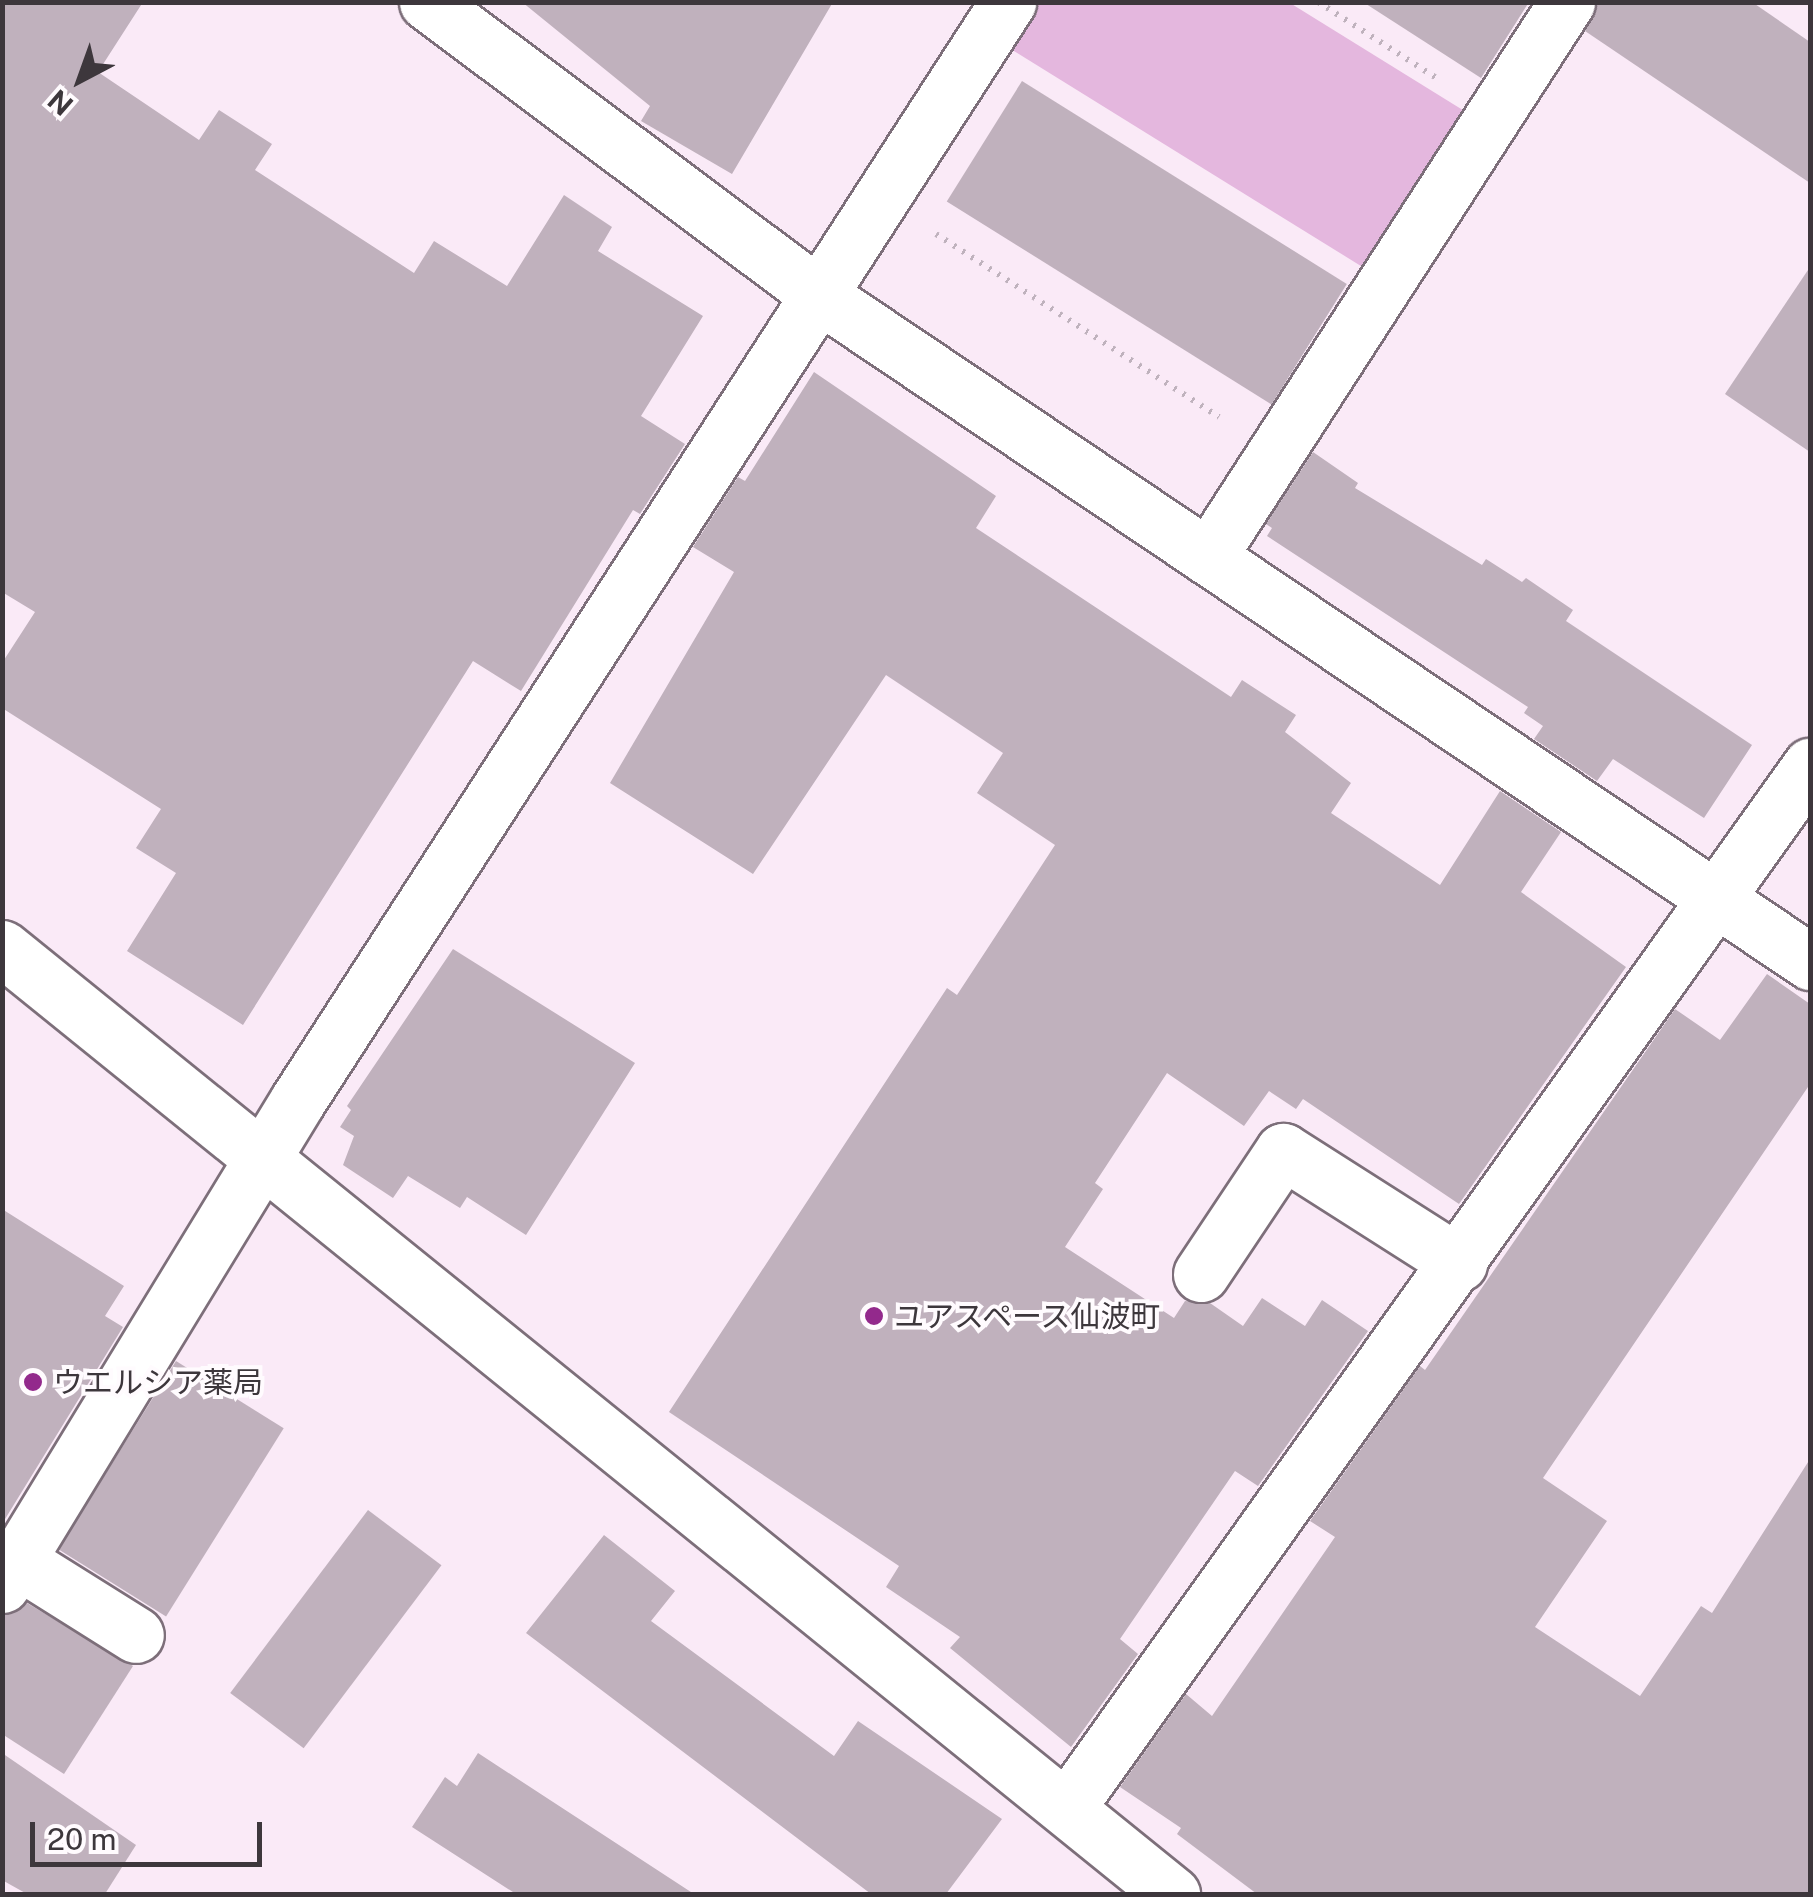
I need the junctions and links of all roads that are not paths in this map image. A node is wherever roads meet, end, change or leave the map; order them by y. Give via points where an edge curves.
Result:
1 (428, 2) edge
2 (1008, 2) edge
3 (1567, 2) edge
4 (820, 295) junction
5 (1208, 558) junction
6 (1810, 766) edge
7 (1720, 900) junction
8 (2, 948) edge
9 (1810, 962) edge
10 (264, 1162) junction
11 (1459, 1263) junction
12 (1201, 1274) dead end
13 (10, 1573) edge
14 (136, 1635) dead end
15 (1068, 1806) junction
16 (1172, 1894) edge

1 - 4 street
2 - 4 street
3 - 5 street
4 - 5 street
4 - 10 street
5 - 7 street
6 - 7 street
7 - 9 street
7 - 11 street
8 - 10 street
10 - 13 street
10 - 15 street
11 - 12 street via 1283,1151
11 - 15 street
13 - 14 street
15 - 16 street

